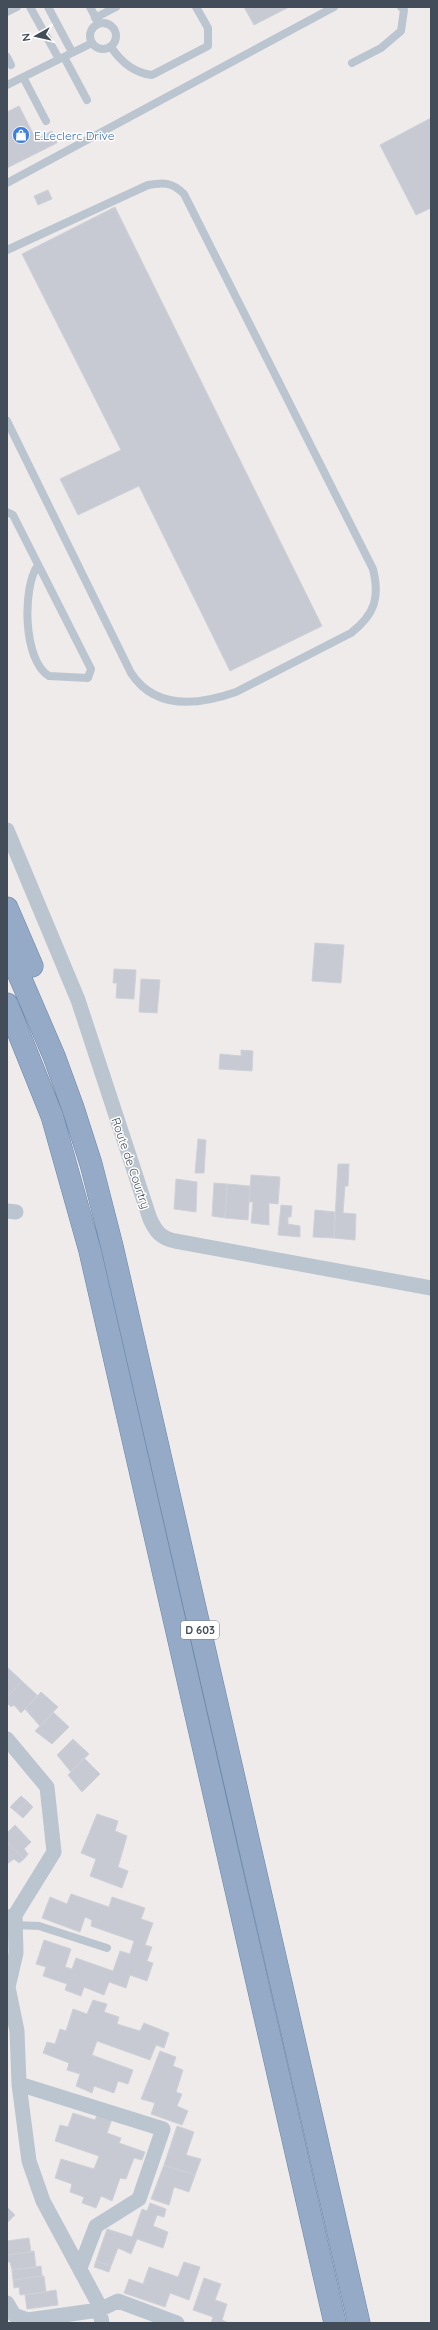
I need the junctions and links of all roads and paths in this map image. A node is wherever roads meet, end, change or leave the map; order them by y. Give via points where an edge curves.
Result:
1 (17, 7) edge
2 (30, 7) edge
3 (48, 7) edge
4 (90, 7) edge
5 (116, 7) edge
6 (196, 7) edge
7 (334, 7) edge
8 (401, 7) edge
9 (7, 12) edge
10 (97, 21) junction
11 (92, 43) junction
12 (110, 46) junction
13 (72, 52) junction
14 (7, 57) edge
15 (61, 58) junction
16 (352, 63) dead end
17 (11, 65) dead end
18 (23, 77) junction
19 (7, 85) edge
20 (87, 100) dead end
21 (46, 121) dead end
22 (7, 183) edge
23 (7, 250) edge
24 (7, 420) edge
25 (7, 512) edge
26 (38, 565) junction
27 (7, 830) edge
28 (7, 908) edge
29 (7, 947) edge
30 (7, 1004) edge
31 (54, 1056) junction
32 (431, 1288) edge
33 (7, 1739) edge
34 (12, 1919) edge
35 (107, 1948) dead end
36 (8, 1986) edge
37 (19, 2084) junction
38 (80, 2268) junction
39 (7, 2303) edge
40 (101, 2316) edge
41 (177, 2323) edge
42 (336, 2323) edge
43 (359, 2323) edge

1 - 9 lane
2 - 15 lane
3 - 13 lane
4 - 10 lane
5 - 10 lane
6 - 12 lane via 208,28 208,46 152,75 134,70
7 - 22 lane
8 - 16 lane via 404,10 402,31 381,48
10 - 11 lane via 91,32
10 - 12 lane via 108,25 114,31 115,39
11 - 12 lane via 98,48
11 - 13 lane
13 - 15 lane
14 - 17 lane
15 - 18 lane
15 - 20 lane
18 - 19 lane
18 - 21 lane
23 - 24 lane via 148,185 167,183 176,186 184,194 373,569 377,584 375,605 360,626 351,633 236,692 191,703 153,695 145,690 131,673
25 - 26 lane via 13,515
26 - 26 lane via 32,573 30,582 30,646 43,673 49,676 88,678 91,669
27 - 32 street, Route de Courtry via 78,1000 121,1137 156,1230 164,1238 175,1241
28 - 31 highway via 48,1004
29 - 31 highway, D 603
30 - 42 highway, D 603 via 52,1116 90,1251
31 - 43 highway, D 603 via 92,1164 112,1246
33 - 34 street via 47,1787 54,1852
34 - 35 lane
34 - 36 street via 16,1953
36 - 37 street via 17,2031
37 - 38 street via 29,2161 43,2201
37 - 38 street via 162,2129 139,2199 96,2226
38 - 40 street
39 - 40 street via 14,2315 28,2320
40 - 41 street via 118,2301

